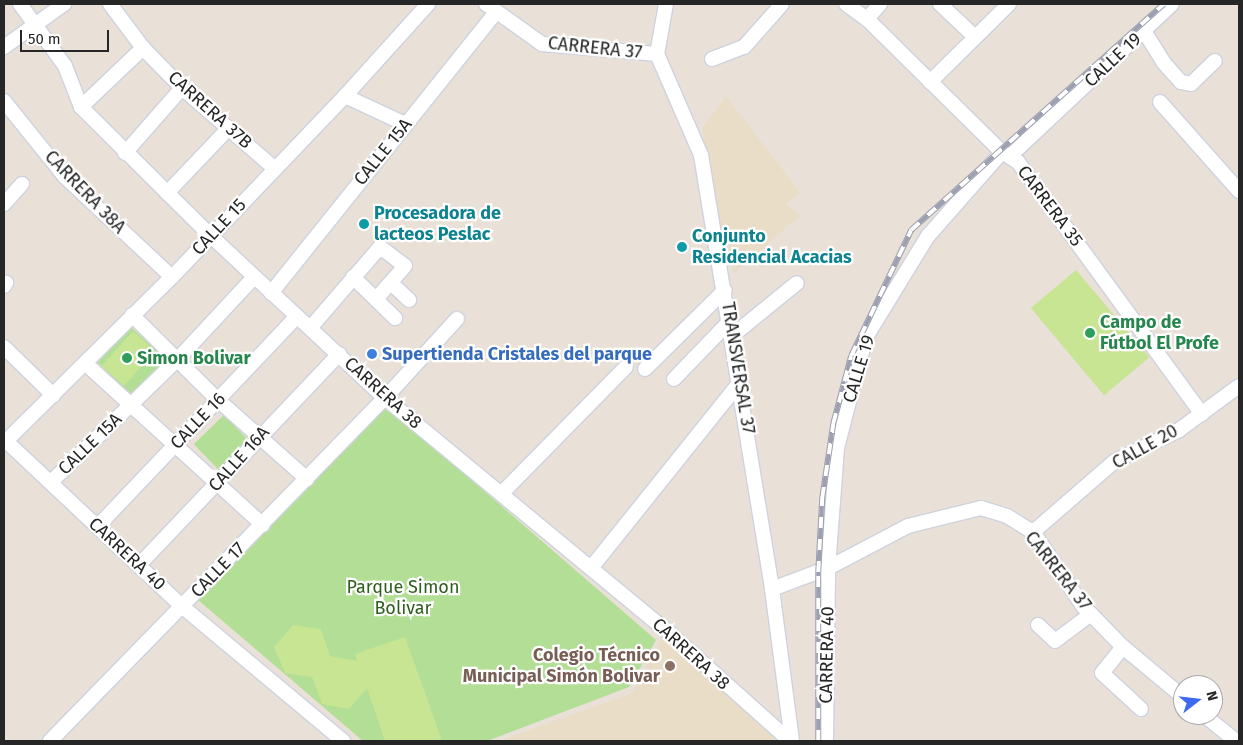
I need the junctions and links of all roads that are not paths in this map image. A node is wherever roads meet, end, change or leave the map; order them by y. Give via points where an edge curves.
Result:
1 (20, 4) edge
2 (64, 4) edge
3 (110, 4) edge
4 (428, 4) edge
5 (666, 4) edge
6 (782, 4) edge
7 (846, 4) edge
8 (880, 4) edge
9 (940, 4) edge
10 (1009, 4) edge
11 (1172, 4) edge
12 (491, 8) edge
13 (867, 19) junction
14 (35, 24) junction
15 (1144, 31) junction
16 (975, 37) junction
17 (4, 47) edge
18 (143, 48) junction
19 (657, 54) junction
20 (712, 58) dead end
21 (1215, 61) dead end
22 (930, 82) junction
23 (182, 88) junction
24 (345, 96) junction
25 (4, 101) edge
26 (1160, 102) dead end
27 (81, 107) junction
28 (405, 124) junction
29 (228, 128) junction
30 (125, 153) junction
31 (1006, 154) junction
32 (274, 168) junction
33 (22, 184) dead end
34 (1239, 191) edge
35 (167, 193) junction
36 (4, 204) edge
37 (211, 236) junction
38 (254, 276) junction
39 (172, 277) junction
40 (354, 277) junction
41 (390, 283) junction
42 (797, 283) dead end
43 (725, 290) junction
44 (271, 293) junction
45 (376, 299) junction
46 (409, 300) dead end
47 (132, 315) junction
48 (297, 316) junction
49 (395, 318) dead end
50 (457, 319) dead end
51 (730, 320) junction
52 (311, 328) junction
53 (733, 335) junction
54 (5, 352) edge
55 (339, 354) junction
56 (177, 360) junction
57 (86, 364) junction
58 (626, 367) dead end
59 (646, 369) dead end
60 (674, 379) dead end
61 (740, 382) junction
62 (1239, 386) edge
63 (52, 395) junction
64 (385, 398) junction
65 (218, 400) junction
66 (131, 405) junction
67 (1202, 414) junction
68 (259, 436) junction
69 (5, 442) edge
70 (176, 444) junction
71 (307, 479) junction
72 (51, 482) junction
73 (218, 483) junction
74 (502, 494) junction
75 (263, 525) junction
76 (98, 526) junction
77 (1033, 532) junction
78 (139, 566) junction
79 (591, 568) junction
80 (828, 568) junction
81 (772, 589) junction
82 (183, 606) junction
83 (1091, 614) junction
84 (1038, 625) dead end
85 (1123, 647) junction
86 (1173, 689) edge
87 (1141, 709) dead end
88 (1219, 725) edge
89 (1235, 736) edge
90 (335, 739) edge
91 (50, 741) edge
92 (791, 741) edge
93 (826, 741) edge

1 - 14 street, CARRERA 38
2 - 14 street
3 - 18 street, CARRERA 37B
4 - 24 street, CALLE 15
5 - 19 street
6 - 20 street via 744,47
7 - 13 street, CARRERA 35
8 - 13 street
9 - 16 street
10 - 16 street
11 - 15 street, CALLE 19
12 - 19 street, CARRERA 37 via 542,44
12 - 28 street, CALLE 15A
13 - 22 street, CARRERA 35
14 - 17 street
14 - 27 street, CARRERA 38 via 65,66
15 - 21 street via 1163,62 1181,82 1191,84
15 - 31 street, CALLE 19
16 - 22 street
18 - 23 street, CARRERA 37B
18 - 27 street
19 - 43 street, TRANSVERSAL 37 via 701,155
22 - 31 street, CARRERA 35
23 - 29 street, CARRERA 37B
23 - 30 street
24 - 28 street
24 - 32 street, CALLE 15
25 - 39 street, CARRERA 38A via 65,177
26 - 34 street
27 - 30 street, CARRERA 38
28 - 44 street, CALLE 15A
29 - 32 street, CARRERA 37B
29 - 35 street
30 - 35 street, CARRERA 38
31 - 67 street, CARRERA 35 via 1018,162
31 - 80 street, CALLE 19 via 928,236 866,337 837,448
32 - 37 street, CALLE 15
33 - 36 street
35 - 37 street, CARRERA 38
37 - 38 street, CARRERA 38
37 - 39 street, CALLE 15
38 - 44 street, CARRERA 38
38 - 56 street, CALLE 15A
39 - 47 street, CALLE 15
40 - 41 street via 380,247 405,266
40 - 45 street
40 - 52 street
41 - 45 street
41 - 46 street
42 - 53 street
43 - 51 street, TRANSVERSAL 37
43 - 59 street
44 - 48 street, CARRERA 38
45 - 49 street
47 - 56 street
47 - 57 street, CALLE 15
48 - 52 street, CARRERA 38
48 - 65 street, CALLE 16
50 - 64 street, CALLE 17
51 - 53 street, TRANSVERSAL 37
51 - 60 street
52 - 55 street, CARRERA 38
53 - 61 street, TRANSVERSAL 37
54 - 63 street
55 - 64 street, CARRERA 38
55 - 68 street, CALLE 16A
56 - 65 street
56 - 66 street, CALLE 15A
57 - 63 street, CALLE 15
57 - 66 street
58 - 74 street
61 - 79 street
61 - 81 street, TRANSVERSAL 37
62 - 67 street, CALLE 20
63 - 69 street, CALLE 15
64 - 71 street, CALLE 17
64 - 74 street, CARRERA 38
65 - 68 street
65 - 70 street, CALLE 16
66 - 70 street
66 - 72 street, CALLE 15A
67 - 77 street, CALLE 20 via 1178,430 1115,461
68 - 71 street
68 - 73 street, CALLE 16A
69 - 72 street, CARRERA 40
70 - 73 street
70 - 76 street, CALLE 16
71 - 75 street, CALLE 17
72 - 76 street, CARRERA 40
73 - 75 street
73 - 78 street, CALLE 16A
74 - 79 street, CARRERA 38
75 - 82 street, CALLE 17
76 - 78 street, CARRERA 40
77 - 80 street, CARRERA 37 via 1007,516 981,508 908,526
77 - 83 street, CARRERA 37
78 - 82 street, CARRERA 40
79 - 92 street, CARRERA 38
80 - 81 street, CARRERA 37
80 - 93 street, CARRERA 40
81 - 92 street, TRANSVERSAL 37
82 - 90 street, CARRERA 40
82 - 91 street, CALLE 17
83 - 84 street via 1055,641
83 - 85 street, CARRERA 37
85 - 86 street, CARRERA 37
85 - 87 street via 1101,670
88 - 89 street

